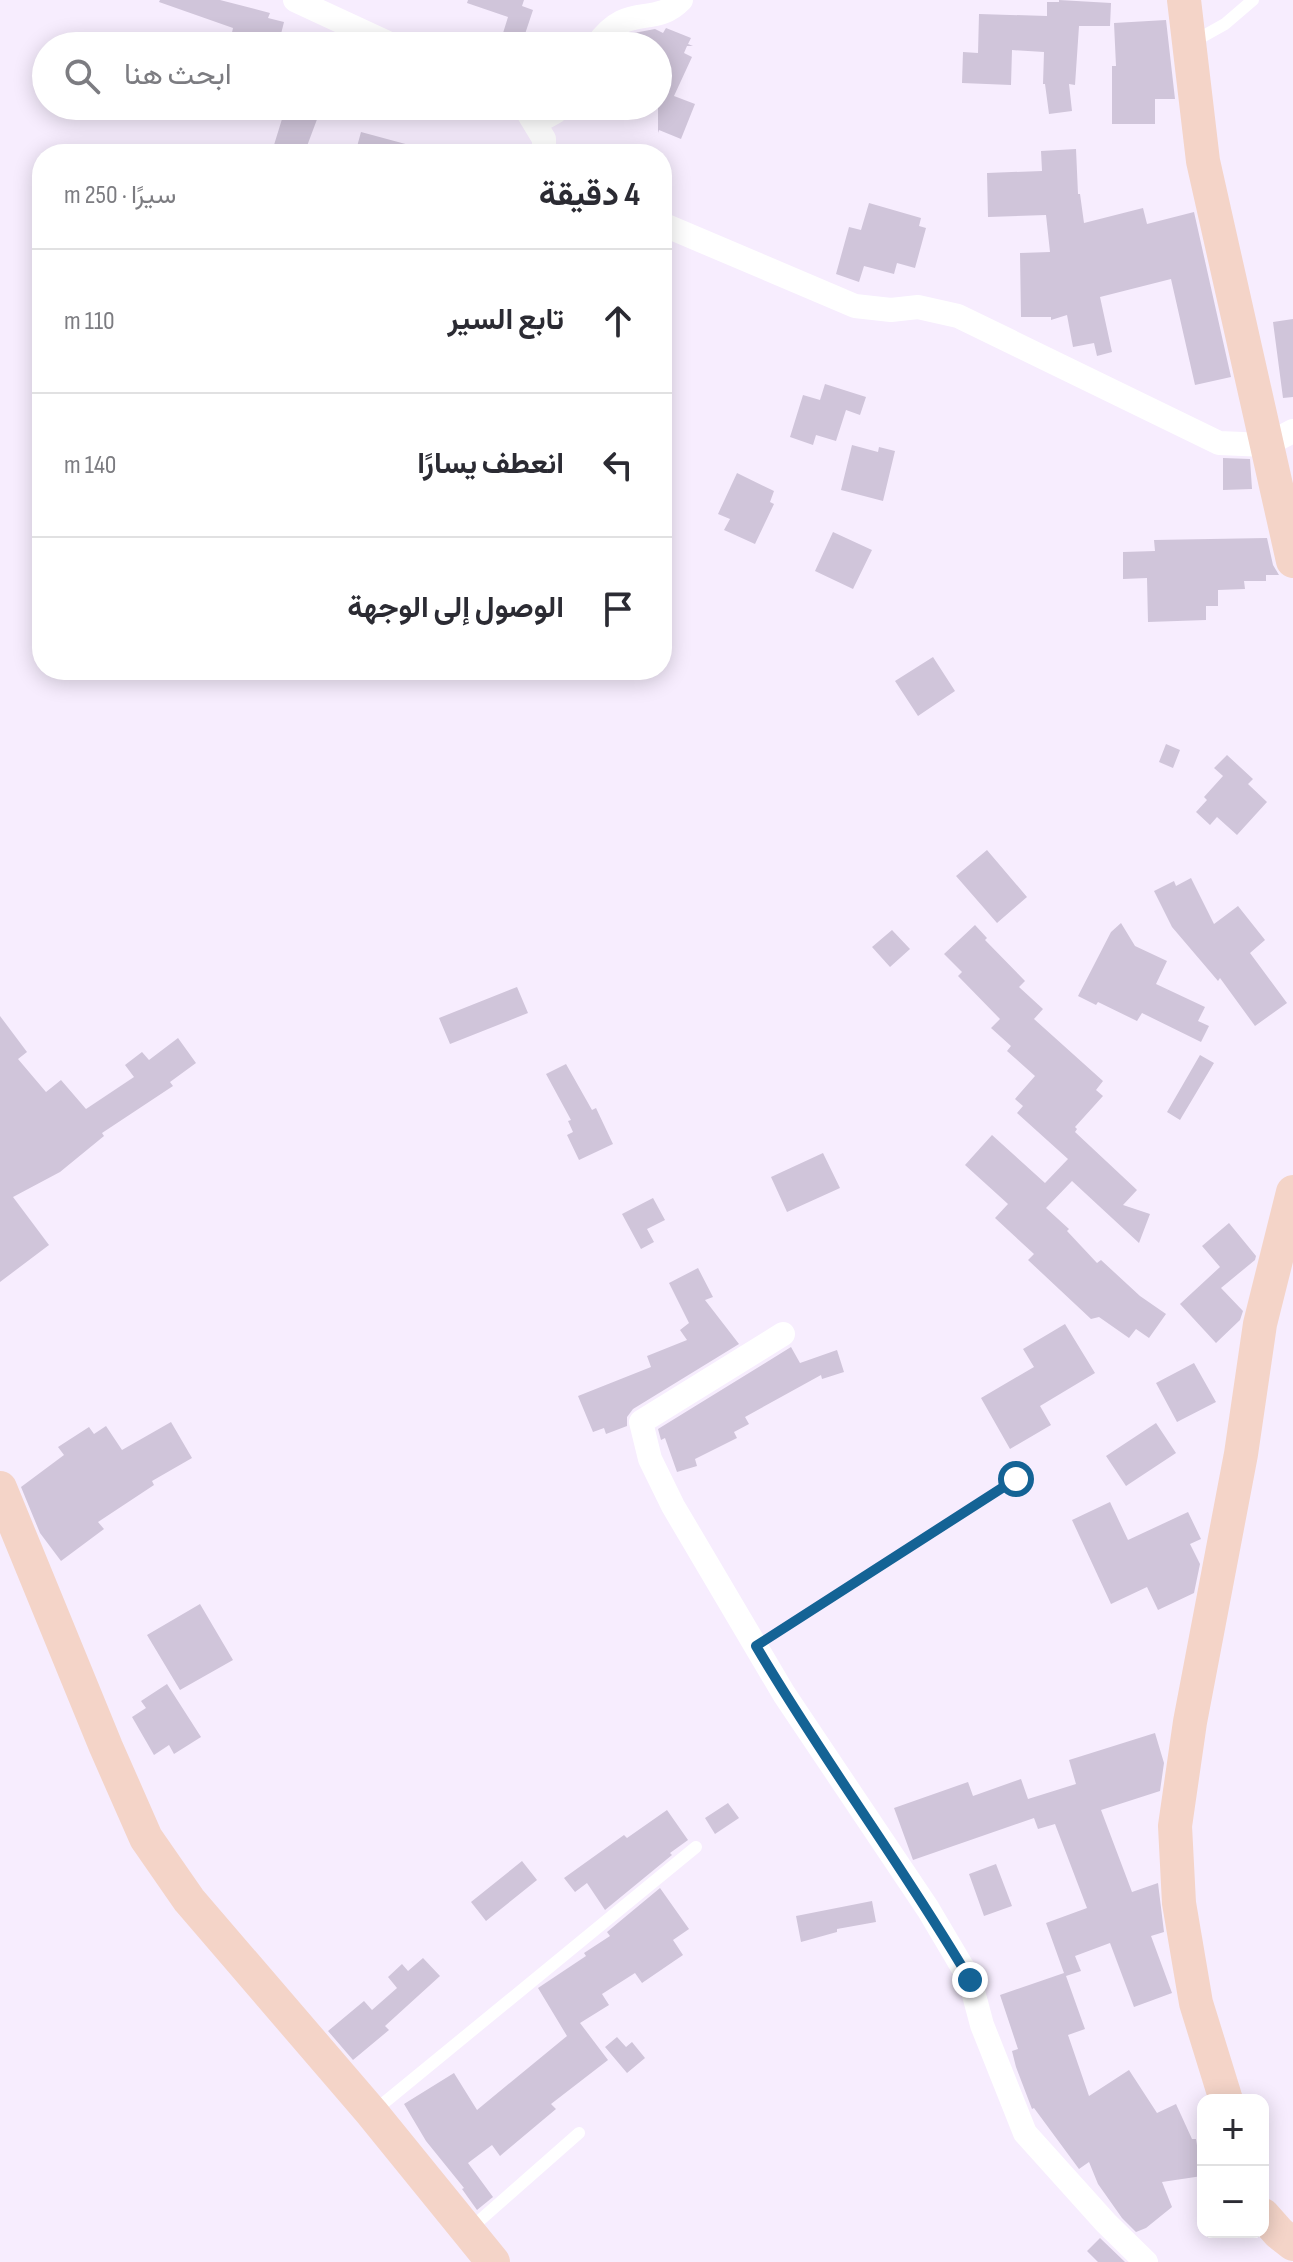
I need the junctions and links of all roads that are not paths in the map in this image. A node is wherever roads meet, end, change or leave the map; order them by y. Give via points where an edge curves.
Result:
1 (295, 0) edge
2 (681, 0) edge
3 (1184, 0) edge
4 (1253, 0) edge
5 (364, 32) edge
6 (604, 32) edge
7 (1189, 45) junction
8 (532, 120) edge
9 (544, 144) edge
10 (672, 228) edge
11 (1279, 438) edge
12 (1293, 561) edge
13 (1293, 1192) edge
14 (783, 1334) dead end
15 (0, 1488) edge
16 (696, 1847) dead end
17 (1224, 2094) edge
18 (372, 2113) junction
19 (579, 2133) dead end
20 (1269, 2221) edge
21 (467, 2231) junction
22 (1293, 2244) edge
23 (493, 2262) edge
24 (1146, 2262) edge

1 - 5 street
2 - 6 street via 664,12 624,14
3 - 7 street
4 - 7 lane
7 - 11 street via 1203,161
8 - 9 street
10 - 11 street via 855,306 918,307 958,316 1219,443
11 - 12 street
13 - 17 street via 1260,1324 1175,1826 1179,1903 1196,2003
14 - 24 street via 641,1422 650,1459 784,1694 970,1980 1025,2133
15 - 18 street via 146,1838 189,1900
16 - 18 lane
18 - 21 street
19 - 21 lane
20 - 22 street
21 - 23 street

